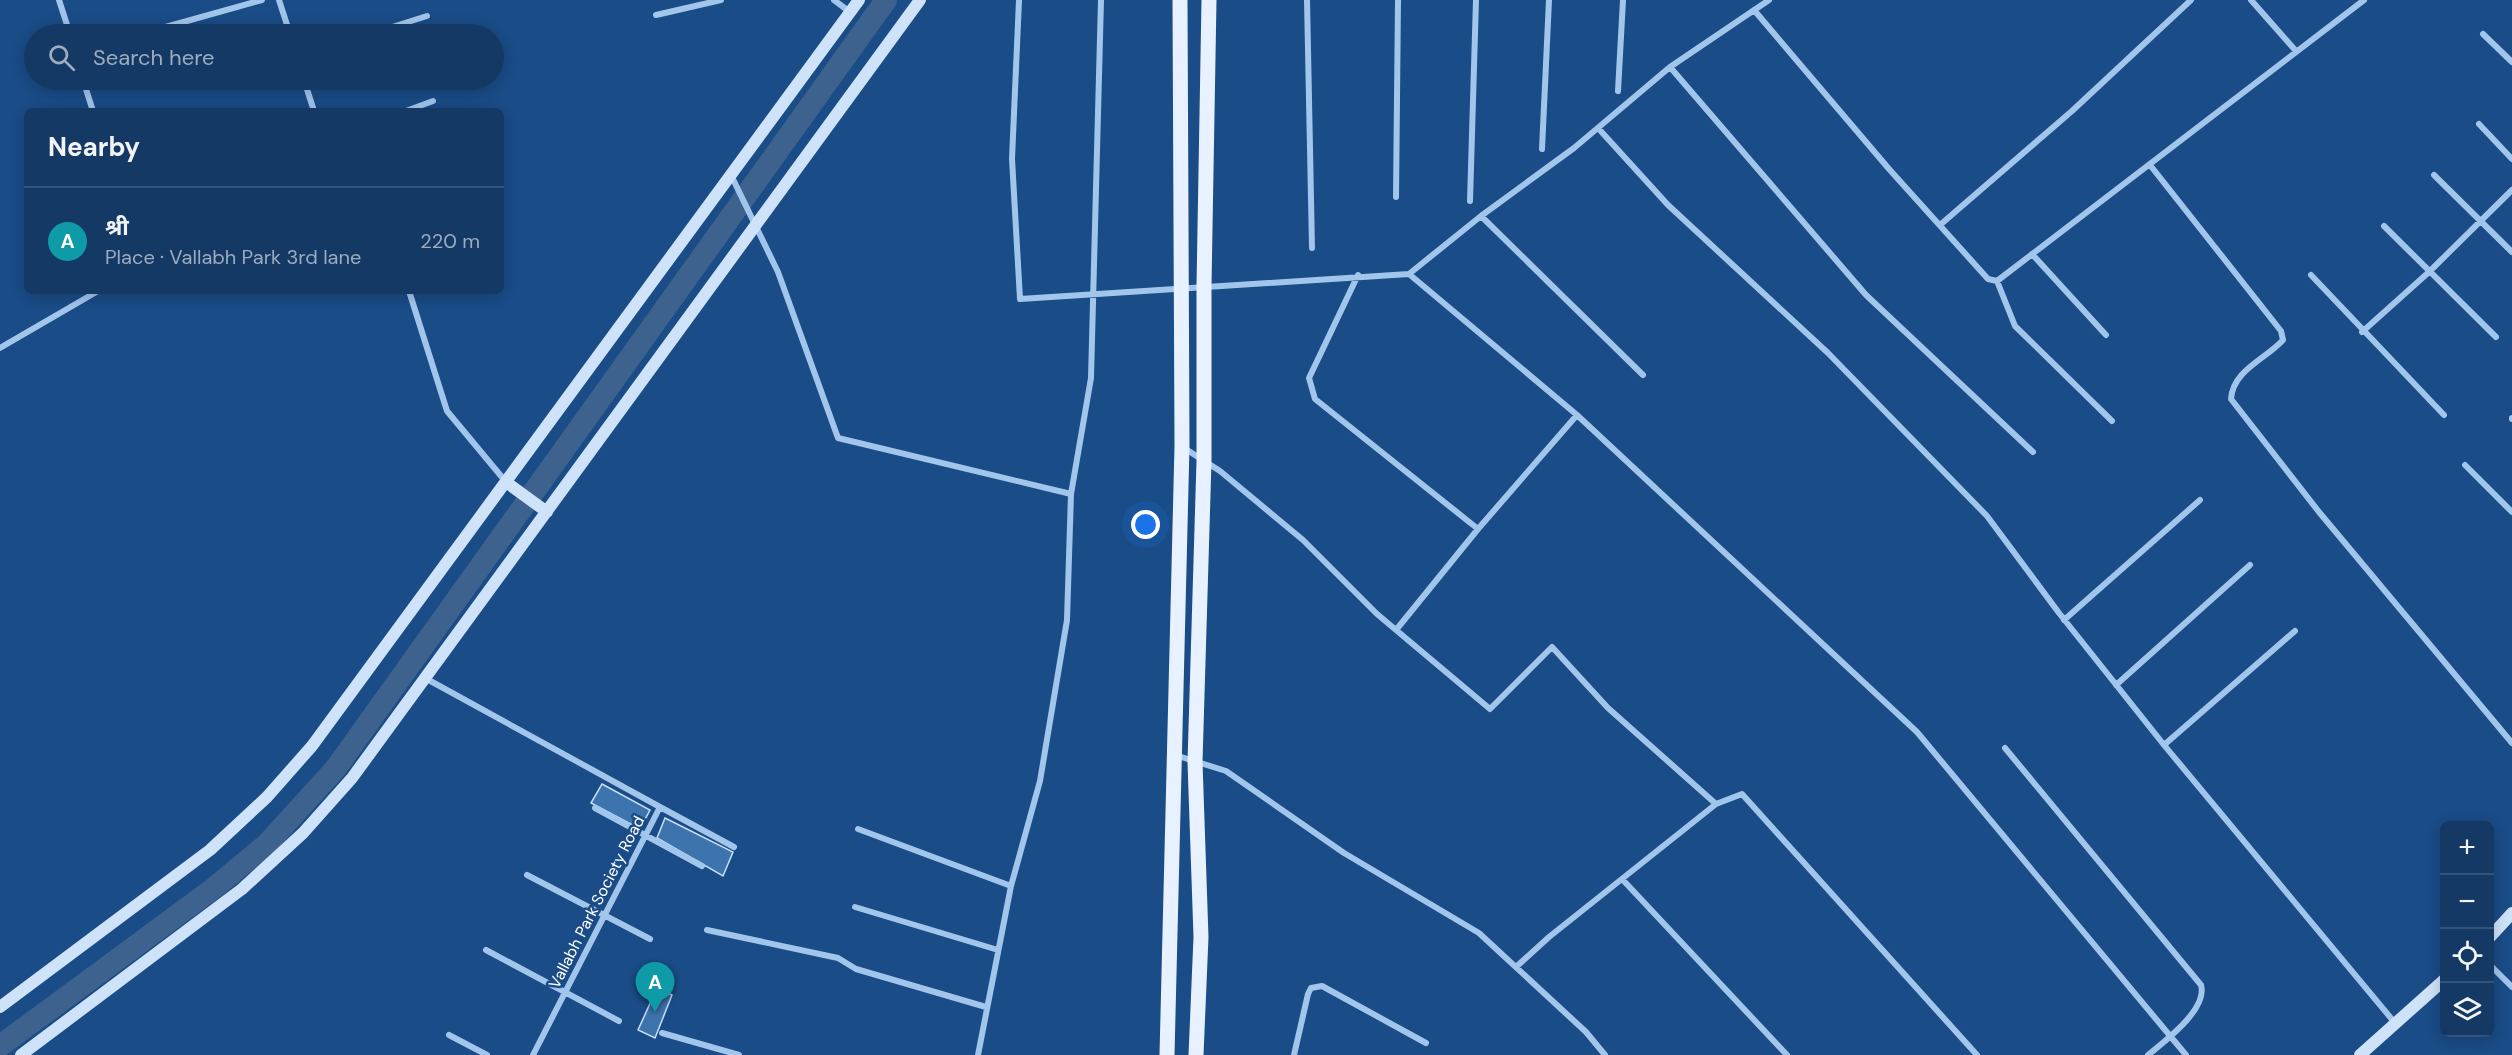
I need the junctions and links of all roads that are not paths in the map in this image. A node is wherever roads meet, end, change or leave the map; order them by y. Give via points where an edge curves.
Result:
1 (59, 0) edge
2 (262, 0) edge
3 (279, 0) edge
4 (721, 0) edge
5 (834, 0) edge
6 (859, 0) edge
7 (920, 0) edge
8 (1019, 0) edge
9 (1101, 0) edge
10 (1180, 0) edge
11 (1209, 0) edge
12 (1307, 0) edge
13 (1398, 0) edge
14 (1476, 0) edge
15 (1549, 0) edge
16 (1623, 0) edge
17 (1768, 0) edge
18 (2191, 0) edge
19 (2251, 0) edge
20 (2364, 0) edge
21 (1755, 10) junction
22 (851, 12) junction
23 (656, 15) dead end
24 (427, 16) dead end
25 (67, 24) edge
26 (176, 24) edge
27 (287, 24) edge
28 (402, 24) edge
29 (2483, 34) dead end
30 (2296, 51) junction
31 (2512, 62) edge
32 (1670, 67) junction
33 (86, 90) edge
34 (307, 90) edge
35 (1618, 91) dead end
36 (433, 101) dead end
37 (92, 108) edge
38 (313, 108) edge
39 (414, 108) edge
40 (2479, 124) dead end
41 (1598, 128) junction
42 (1542, 149) dead end
43 (2512, 159) edge
44 (2150, 165) junction
45 (731, 175) junction
46 (2434, 175) dead end
47 (2512, 190) edge
48 (1396, 197) dead end
49 (1470, 201) dead end
50 (1481, 216) junction
51 (2482, 222) junction
52 (1940, 225) junction
53 (2384, 226) dead end
54 (755, 228) junction
55 (1312, 248) dead end
56 (2512, 252) edge
57 (2032, 254) junction
58 (2429, 272) junction
59 (1409, 274) junction
60 (1358, 275) junction
61 (2311, 276) dead end
62 (1997, 281) junction
63 (1204, 286) junction
64 (1183, 287) junction
65 (1095, 293) junction
66 (93, 294) edge
67 (410, 294) edge
68 (2362, 332) junction
69 (2106, 335) dead end
70 (2496, 337) dead end
71 (0, 348) edge
72 (1643, 375) dead end
73 (1577, 415) junction
74 (2444, 415) dead end
75 (2112, 421) dead end
76 (1182, 446) junction
77 (2033, 452) dead end
78 (1204, 461) junction
79 (2464, 465) dead end
80 (507, 483) junction
81 (1071, 494) junction
82 (2200, 500) dead end
83 (546, 512) junction
84 (2512, 512) edge
85 (1478, 529) junction
86 (2250, 565) dead end
87 (2064, 620) junction
88 (1396, 630) junction
89 (2295, 631) dead end
90 (425, 678) junction
91 (2116, 685) junction
92 (2512, 743) edge
93 (2164, 745) junction
94 (2006, 748) dead end
95 (1175, 755) junction
96 (1195, 762) junction
97 (1716, 804) junction
98 (660, 807) junction
99 (595, 808) dead end
100 (858, 829) dead end
101 (645, 835) junction
102 (734, 847) dead end
103 (702, 866) dead end
104 (527, 875) dead end
105 (1622, 879) junction
106 (1011, 886) junction
107 (855, 907) dead end
108 (2512, 913) edge
109 (603, 916) junction
110 (707, 930) dead end
111 (2494, 933) edge
112 (650, 939) dead end
113 (486, 950) dead end
114 (998, 950) junction
115 (1516, 967) junction
116 (2494, 969) edge
117 (2442, 983) edge
118 (2512, 987) edge
119 (565, 992) junction
120 (0, 1007) edge
121 (986, 1007) junction
122 (619, 1021) dead end
123 (2396, 1024) junction
124 (662, 1034) dead end
125 (449, 1035) dead end
126 (2172, 1036) junction
127 (1426, 1043) dead end
128 (2366, 1053) edge
129 (21, 1055) edge
130 (487, 1055) edge
131 (533, 1055) edge
132 (739, 1055) edge
133 (978, 1055) edge
134 (1167, 1055) edge
135 (1196, 1055) edge
136 (1294, 1055) edge
137 (1605, 1055) edge
138 (1787, 1055) edge
139 (1977, 1055) edge
140 (2148, 1055) edge
141 (2186, 1055) edge

1 - 25 street
2 - 26 street
3 - 27 street
4 - 23 street
5 - 22 street
6 - 22 street
7 - 54 street
8 - 65 street via 1012,159 1020,299
9 - 65 street
10 - 64 main road
11 - 63 main road
12 - 55 street
13 - 48 street
14 - 49 street
15 - 42 street
16 - 35 street
17 - 21 street
18 - 52 street via 2072,111
19 - 30 street
20 - 30 street
21 - 32 street
21 - 52 street
22 - 45 street
24 - 28 street
29 - 31 street
30 - 44 street
32 - 41 street
32 - 77 street via 1866,295
33 - 37 street
34 - 38 street
36 - 39 street
40 - 43 street
41 - 50 street
41 - 87 street via 1668,205 1828,353 1987,516
44 - 57 street
44 - 92 street via 2281,332 2283,340 2277,347 2237,379 2231,399 2334,530
45 - 54 street
45 - 80 street
46 - 51 street
47 - 51 street
50 - 59 street
50 - 72 street
51 - 56 street
51 - 58 street
52 - 62 street via 1988,279
53 - 58 street
54 - 81 street via 778,272 838,438
54 - 83 street
57 - 62 street
57 - 69 street
58 - 68 street
58 - 70 street
59 - 60 street
59 - 73 street
60 - 63 street
60 - 85 street via 1309,378 1315,399
61 - 68 street
62 - 75 street via 2015,326
63 - 64 street
63 - 78 main road
64 - 65 street
64 - 76 main road
65 - 81 street via 1091,378
66 - 71 street
67 - 80 street via 447,411
68 - 74 street
73 - 85 street
73 - 126 street via 1917,732
76 - 78 street
76 - 95 main road
78 - 88 street via 1303,540
78 - 96 main road
79 - 84 street
80 - 83 street
80 - 120 street via 312,746 267,797 210,850
81 - 106 street via 1067,620 1040,781
82 - 87 street
83 - 90 street
85 - 88 street
86 - 91 street
87 - 91 street
88 - 97 street via 1490,709 1552,647 1608,708
89 - 93 street
90 - 98 street, Vallabh Park Society Road
90 - 129 street via 352,778 303,833 242,889
91 - 93 street
93 - 123 street
94 - 126 street via 2201,985 2200,1004
95 - 96 street
95 - 134 main road
96 - 115 street via 1226,771 1344,853 1479,933
96 - 135 main road via 1200,938
97 - 105 street
97 - 139 street via 1742,794
98 - 101 street, Vallabh Park Society Road
98 - 102 street
99 - 101 street
100 - 106 street
101 - 103 street
101 - 109 street, Vallabh Park Society Road
104 - 109 street
105 - 115 street
105 - 138 street
106 - 114 street
107 - 114 street
108 - 111 street
109 - 112 street
109 - 119 street, Vallabh Park Society Road
110 - 121 street via 838,958 856,969
113 - 119 street
114 - 121 street
115 - 137 street
116 - 118 street
117 - 123 street
119 - 122 street
119 - 131 street, Vallabh Park Society Road
121 - 133 street
123 - 128 street
124 - 132 street
125 - 130 street
126 - 140 street
126 - 141 street
127 - 136 street via 1322,986 1311,988 1308,994

